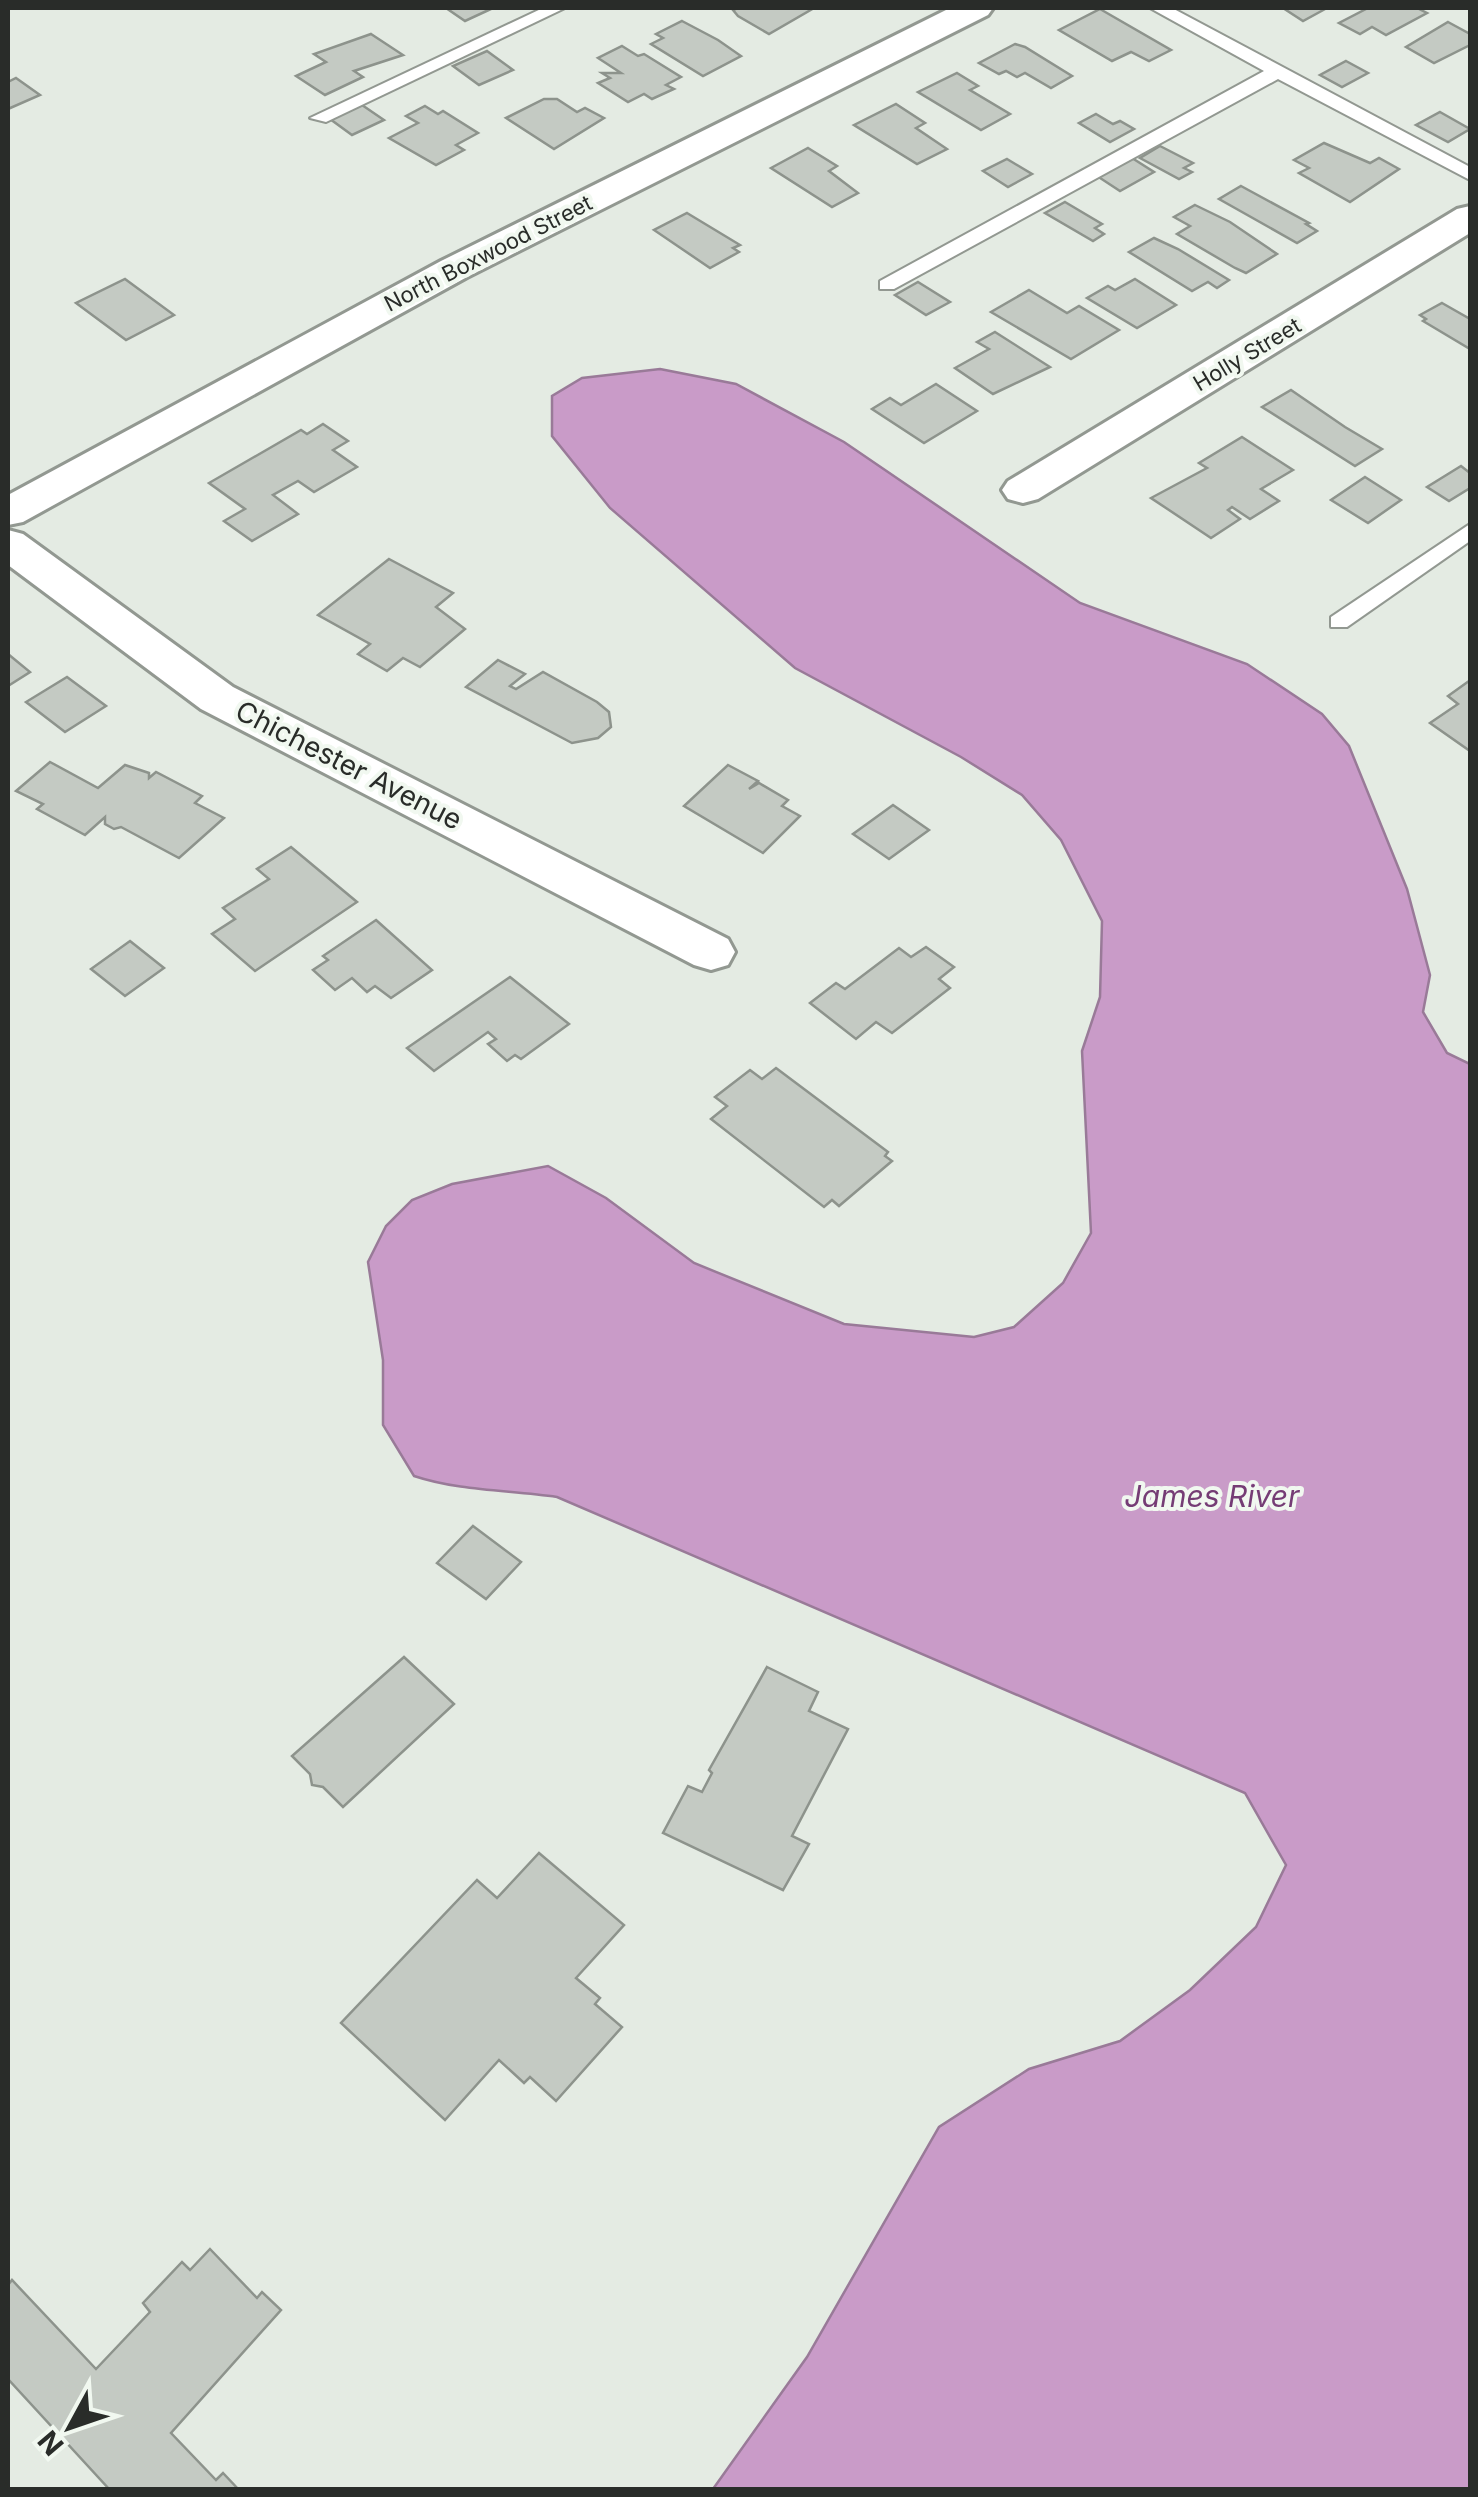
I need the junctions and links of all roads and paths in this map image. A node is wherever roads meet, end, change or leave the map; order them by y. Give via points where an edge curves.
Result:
1 (556, 8) edge
2 (976, 8) edge
3 (1160, 8) edge
4 (1278, 71) junction
5 (319, 118) dead end
6 (1470, 174) edge
7 (1470, 217) edge
8 (887, 286) dead end
9 (1023, 490) dead end
10 (8, 512) edge
11 (1470, 531) edge
12 (8, 544) edge
13 (1339, 622) dead end
14 (711, 952) dead end

1 - 5 lane
2 - 10 street, North Boxwood Street via 454,268
3 - 4 lane
4 - 6 lane
4 - 8 lane
7 - 9 street, Holly Street
11 - 13 lane
12 - 14 street, Chichester Avenue via 217,698

